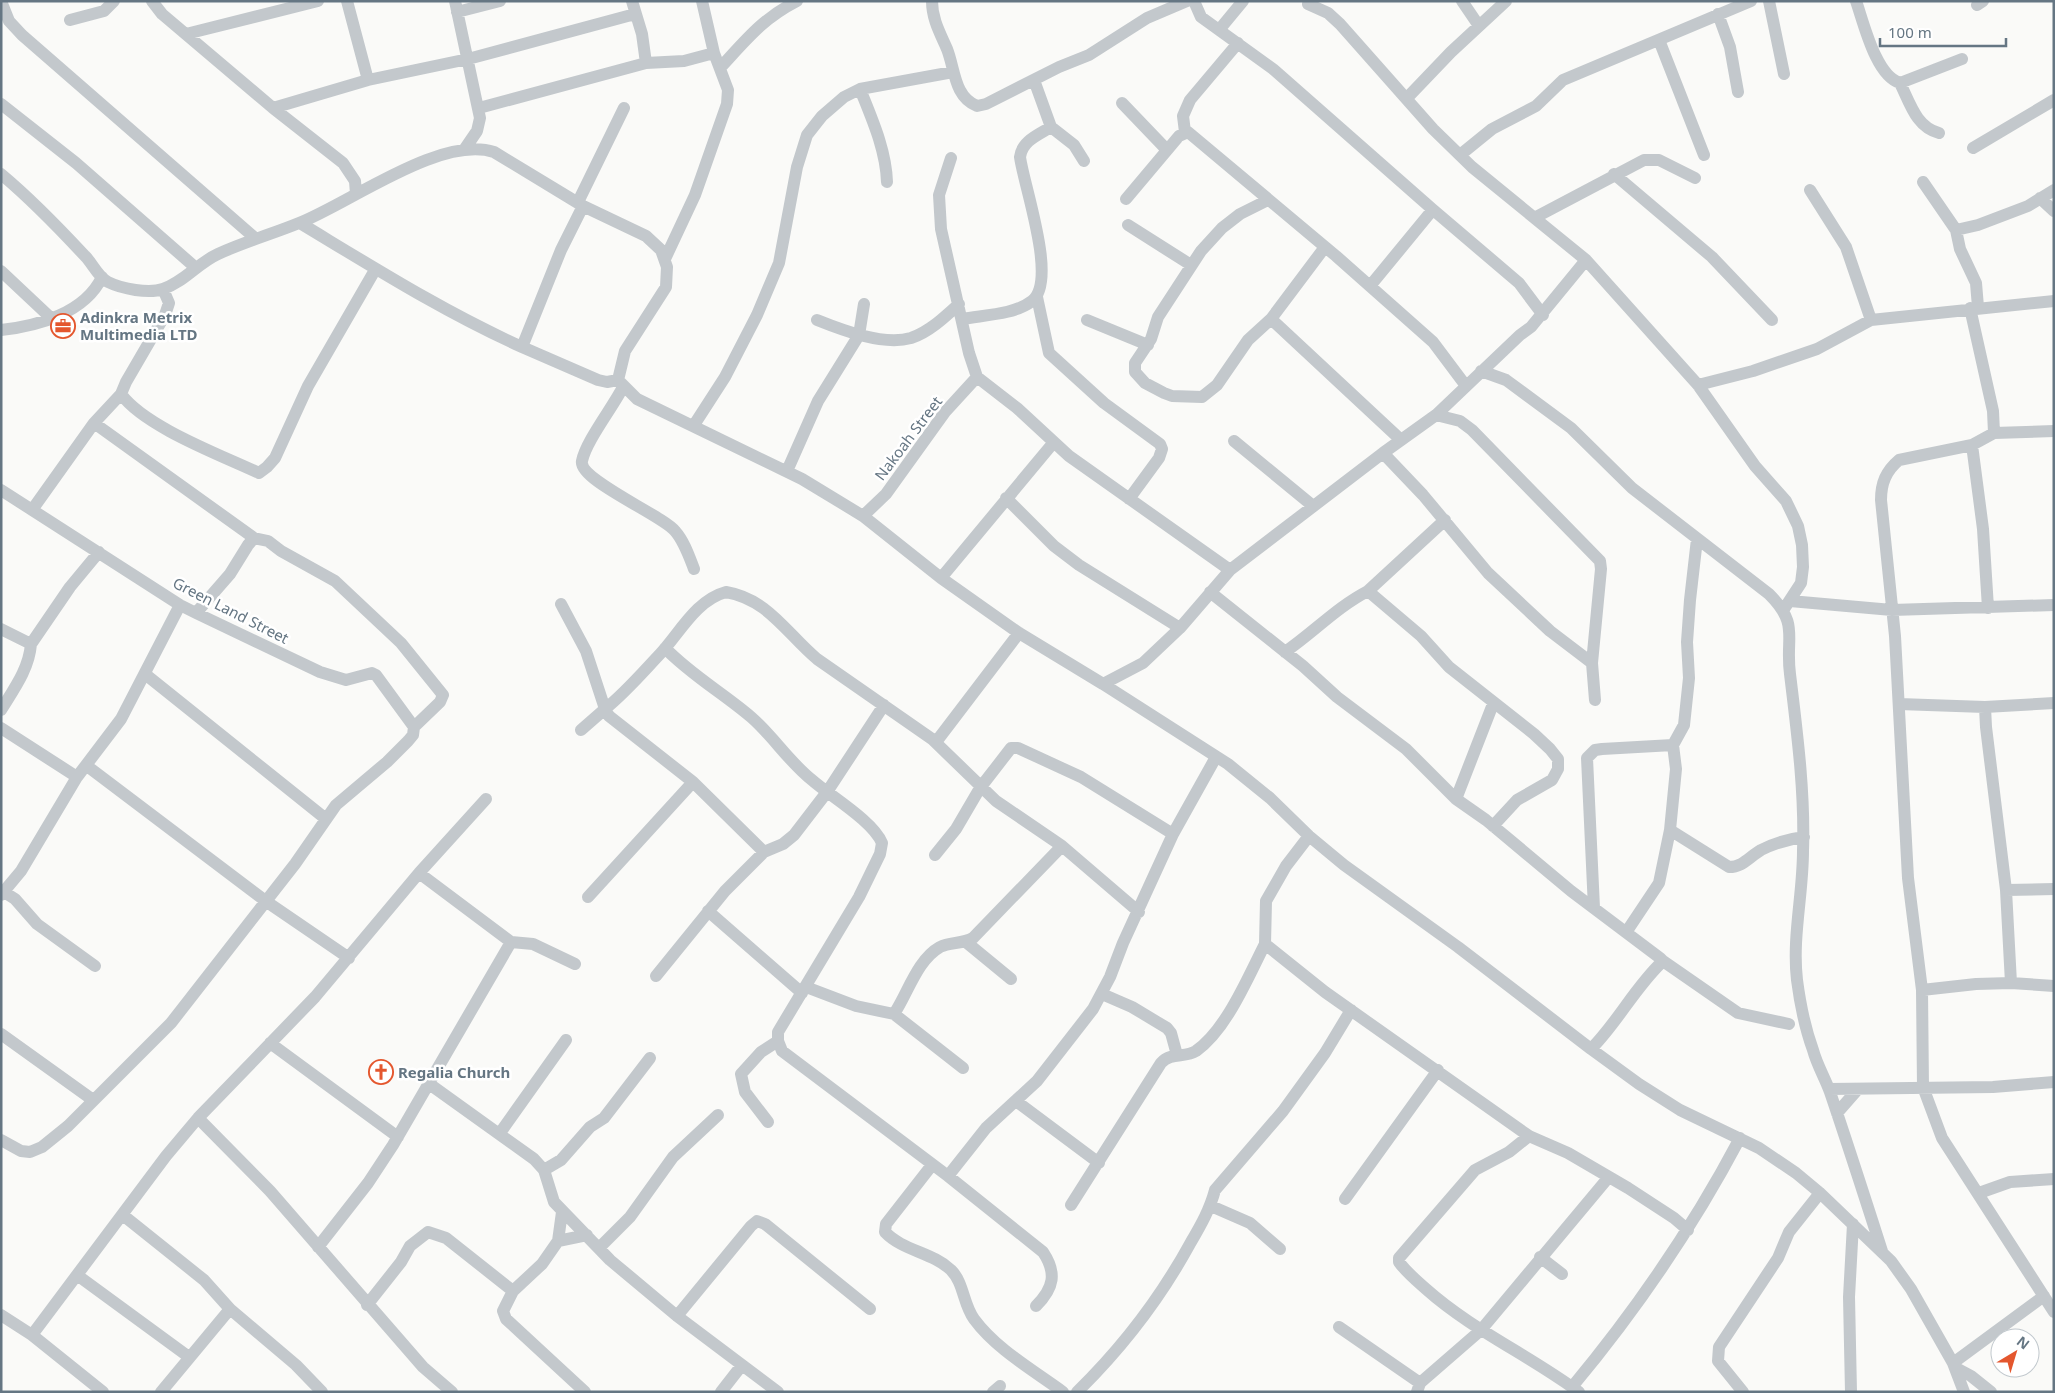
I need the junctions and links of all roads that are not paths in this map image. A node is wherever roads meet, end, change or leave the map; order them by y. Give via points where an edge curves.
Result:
1 (1, 1) edge
2 (114, 1) edge
3 (152, 1) edge
4 (318, 1) edge
5 (347, 1) edge
6 (500, 1) edge
7 (702, 1) edge
8 (797, 1) edge
9 (932, 1) edge
10 (1187, 1) edge
11 (1194, 1) edge
12 (1243, 1) edge
13 (1462, 1) edge
14 (1506, 1) edge
15 (1751, 1) edge
16 (1769, 1) edge
17 (1856, 1) edge
18 (1308, 4) dead end
19 (456, 6) edge
20 (633, 8) edge
21 (1718, 14) junction
22 (70, 20) dead end
23 (1478, 26) junction
24 (1219, 30) junction
25 (186, 34) junction
26 (1660, 40) junction
27 (1238, 43) junction
28 (714, 53) junction
29 (1962, 58) dead end
30 (468, 59) junction
31 (646, 63) junction
32 (720, 68) junction
33 (953, 72) junction
34 (1784, 74) dead end
35 (368, 80) junction
36 (1034, 80) junction
37 (1900, 83) junction
38 (860, 89) junction
39 (1738, 92) dead end
40 (1407, 98) junction
41 (2054, 100) edge
42 (1122, 103) dead end
43 (1, 104) edge
44 (273, 108) junction
45 (479, 108) junction
46 (624, 108) dead end
47 (1051, 127) junction
48 (1185, 132) junction
49 (1939, 133) dead end
50 (1972, 148) dead end
51 (464, 150) junction
52 (1167, 150) junction
53 (1704, 155) dead end
54 (1460, 156) junction
55 (951, 158) dead end
56 (1084, 161) dead end
57 (1, 174) edge
58 (1614, 174) junction
59 (1694, 178) dead end
60 (887, 182) dead end
61 (1924, 182) dead end
62 (1810, 190) dead end
63 (2054, 190) edge
64 (356, 194) junction
65 (2040, 198) junction
66 (1126, 199) dead end
67 (1268, 200) junction
68 (581, 204) junction
69 (1431, 208) junction
70 (2054, 211) edge
71 (1536, 217) junction
72 (300, 223) junction
73 (1128, 225) dead end
74 (1956, 230) junction
75 (255, 238) junction
76 (1325, 247) junction
77 (665, 259) junction
78 (1586, 260) junction
79 (1191, 265) junction
80 (196, 268) junction
81 (375, 270) junction
82 (1, 271) edge
83 (102, 277) junction
84 (1370, 286) junction
85 (163, 289) junction
86 (1037, 297) junction
87 (2054, 301) edge
88 (864, 304) dead end
89 (959, 304) junction
90 (1974, 308) junction
91 (1543, 315) junction
92 (51, 318) junction
93 (962, 319) junction
94 (1271, 319) junction
95 (817, 320) dead end
96 (1087, 320) dead end
97 (1772, 320) dead end
98 (1871, 320) junction
99 (1, 330) edge
100 (859, 335) junction
101 (1148, 345) junction
102 (522, 347) junction
103 (1481, 371) junction
104 (977, 377) junction
105 (620, 384) junction
106 (1698, 384) junction
107 (1466, 386) junction
108 (121, 394) junction
109 (1436, 415) junction
110 (94, 423) junction
111 (694, 425) junction
112 (2054, 431) edge
113 (1994, 433) junction
114 (1401, 440) junction
115 (1234, 441) dead end
116 (1054, 442) junction
117 (1972, 446) junction
118 (1383, 453) junction
119 (786, 471) junction
120 (1, 490) edge
121 (1006, 498) junction
122 (1130, 499) junction
123 (1313, 506) junction
124 (32, 510) junction
125 (863, 516) junction
126 (1445, 520) junction
127 (254, 538) junction
128 (1697, 538) junction
129 (99, 552) junction
130 (694, 569) dead end
131 (1230, 570) junction
132 (941, 578) junction
133 (1368, 591) junction
134 (1210, 592) junction
135 (561, 604) dead end
136 (180, 605) junction
137 (1787, 605) junction
138 (2054, 605) edge
139 (1988, 608) junction
140 (1892, 610) junction
141 (196, 613) junction
142 (1180, 628) junction
143 (1, 629) edge
144 (1019, 633) junction
145 (31, 644) junction
146 (665, 648) junction
147 (1285, 652) junction
148 (1592, 664) junction
149 (145, 674) junction
150 (1103, 684) junction
151 (1594, 700) dead end
152 (2054, 703) edge
153 (1493, 704) junction
154 (1899, 704) junction
155 (884, 705) junction
156 (1985, 707) junction
157 (605, 709) junction
158 (1, 710) edge
159 (414, 727) junction
160 (1, 728) edge
161 (581, 730) dead end
162 (936, 742) junction
163 (1673, 745) junction
164 (1216, 757) junction
165 (87, 766) junction
166 (77, 777) junction
167 (693, 782) junction
168 (980, 788) junction
169 (826, 792) junction
170 (486, 799) dead end
171 (1456, 799) junction
172 (326, 819) junction
173 (1494, 826) junction
174 (1670, 830) junction
175 (1173, 834) junction
176 (1309, 836) junction
177 (1804, 837) junction
178 (1062, 846) junction
179 (764, 852) junction
180 (935, 855) dead end
181 (419, 873) junction
182 (2054, 889) edge
183 (2006, 890) junction
184 (3, 894) edge
185 (588, 897) dead end
186 (267, 902) junction
187 (1594, 908) junction
188 (708, 911) junction
189 (1139, 912) junction
190 (1627, 931) junction
191 (511, 942) junction
192 (966, 942) junction
193 (1265, 944) junction
194 (349, 958) junction
195 (1663, 961) junction
196 (574, 964) dead end
197 (95, 966) dead end
198 (656, 976) dead end
199 (1011, 979) dead end
200 (2011, 983) junction
201 (2054, 986) edge
202 (804, 990) junction
203 (1922, 990) junction
204 (1102, 994) junction
205 (1351, 1010) junction
206 (894, 1014) junction
207 (1789, 1024) dead end
208 (1, 1034) edge
209 (566, 1040) dead end
210 (778, 1041) junction
211 (270, 1044) junction
212 (1591, 1049) junction
213 (1177, 1055) junction
214 (650, 1058) dead end
215 (963, 1068) dead end
216 (1438, 1070) junction
217 (2054, 1082) edge
218 (428, 1083) junction
219 (1922, 1087) junction
220 (1829, 1089) junction
221 (1858, 1089) junction
222 (93, 1100) junction
223 (1016, 1101) junction
224 (718, 1114) dead end
225 (1837, 1114) junction
226 (198, 1118) junction
227 (768, 1122) dead end
228 (500, 1133) junction
229 (1529, 1136) junction
230 (398, 1137) junction
231 (1740, 1138) junction
232 (1, 1140) edge
233 (1100, 1162) junction
234 (932, 1165) junction
235 (544, 1170) junction
236 (948, 1176) junction
237 (1608, 1178) junction
238 (2054, 1179) edge
239 (1820, 1193) junction
240 (1979, 1193) junction
241 (1345, 1199) dead end
242 (1071, 1205) dead end
243 (1866, 1205) junction
244 (1211, 1206) junction
245 (562, 1212) junction
246 (124, 1216) junction
247 (1850, 1221) junction
248 (1688, 1230) junction
249 (587, 1235) junction
250 (558, 1241) junction
251 (318, 1247) junction
252 (599, 1248) junction
253 (1280, 1249) dead end
254 (1882, 1252) junction
255 (1540, 1257) junction
256 (1562, 1274) dead end
257 (77, 1275) junction
258 (512, 1291) junction
259 (2044, 1296) junction
260 (367, 1305) junction
261 (1036, 1306) dead end
262 (230, 1309) junction
263 (870, 1309) dead end
264 (2054, 1312) edge
265 (1, 1315) edge
266 (677, 1316) junction
267 (1339, 1326) dead end
268 (1481, 1330) junction
269 (32, 1335) junction
270 (189, 1357) junction
271 (742, 1365) junction
272 (1955, 1365) junction
273 (1977, 1380) junction
274 (1419, 1387) edge
275 (1575, 1389) edge
276 (163, 1391) edge
277 (1964, 1391) edge
278 (103, 1392) edge
279 (322, 1392) edge
280 (452, 1392) edge
281 (585, 1392) edge
282 (721, 1392) edge
283 (778, 1392) edge
284 (1063, 1392) edge
285 (1077, 1392) edge
286 (1743, 1392) edge
287 (1851, 1392) edge
288 (1992, 1392) edge

1 - 75 street via 9,21 22,35
2 - 22 street via 104,10
3 - 25 street
4 - 25 street
5 - 35 street
6 - 19 street
7 - 28 street
8 - 32 street via 774,12
9 - 33 street via 933,18 948,50
10 - 36 street via 1147,18 1089,55
11 - 24 street via 1201,17
12 - 24 street
13 - 23 street
14 - 23 street
15 - 21 street
16 - 34 street
17 - 37 street via 1884,72 1892,81
18 - 40 street via 1328,13 1340,24
19 - 30 street
20 - 30 street
20 - 31 street via 642,34
21 - 26 street
21 - 39 street via 1730,47
23 - 40 street
24 - 27 street
25 - 44 street
26 - 53 street
26 - 54 street via 1563,80 1536,106 1492,129
27 - 48 street via 1190,100 1183,116
27 - 69 street via 1274,69
28 - 31 street via 684,61
28 - 32 street
29 - 37 street
30 - 35 street
30 - 45 street
31 - 45 street
32 - 77 street via 728,90 727,104 695,195
33 - 36 street via 966,99 977,106
33 - 38 street
35 - 44 street
36 - 47 street
37 - 49 street via 1920,123
38 - 60 street via 879,138
38 - 111 street via 822,116 807,135 797,167 779,263 725,377
40 - 54 street
41 - 50 street
42 - 52 street
43 - 80 street via 76,163
44 - 64 street via 348,169 355,180
45 - 51 street via 478,131
46 - 68 street
47 - 56 street via 1074,145
47 - 86 street via 1027,142 1020,157 1036,226 1042,273
48 - 52 street
48 - 67 street
51 - 64 street via 424,161
51 - 68 street via 494,152
52 - 66 street
54 - 71 street
55 - 89 street via 939,202 941,229
57 - 83 street via 86,257
58 - 59 street via 1653,159 1672,165
58 - 71 street
58 - 97 street via 1712,257
61 - 74 street
62 - 98 street via 1846,247
63 - 65 street
64 - 72 street
65 - 70 street
65 - 74 street via 2028,206
67 - 76 street
67 - 79 street via 1248,209 1222,228
68 - 77 street via 646,236 661,250
68 - 102 street
69 - 84 street
69 - 91 street via 1518,283
71 - 78 street
72 - 75 street
72 - 81 street
73 - 79 street
74 - 90 street via 1960,249 1976,283
75 - 80 street via 216,255
76 - 84 street
76 - 94 street
77 - 105 street via 666,287 625,351
78 - 91 street
78 - 106 street
79 - 101 street via 1158,317
80 - 85 street
81 - 102 street via 460,318
81 - 108 street via 308,386 274,458 259,473 170,430 129,404
82 - 92 street
83 - 85 street via 108,282 134,289
83 - 92 street via 89,298 72,310
84 - 107 street via 1433,342
85 - 108 street via 169,303 165,315
86 - 93 street via 1013,310
86 - 122 street via 1049,353 1104,403 1160,444 1159,458
87 - 90 street
88 - 100 street
89 - 93 street
89 - 100 street via 927,330 911,338 896,340
90 - 98 street
90 - 113 street
91 - 103 street
92 - 99 street
93 - 104 street
94 - 101 street via 1248,340 1217,385 1202,396 1172,396 1138,377 1135,363
94 - 114 street
95 - 100 street
96 - 101 street
98 - 106 street via 1817,349 1753,371
100 - 119 street via 818,401
102 - 105 street via 598,380
103 - 107 street
103 - 128 street via 1506,380 1571,428 1632,488
104 - 116 street
104 - 125 street, Nakoah Street via 945,412 886,494
105 - 111 street via 638,399
105 - 130 street via 581,462 582,468 601,484 665,522 676,532
106 - 137 street via 1755,466 1794,514 1804,566 1801,583
107 - 109 street
108 - 110 street
109 - 114 street
109 - 148 street via 1460,421 1472,430 1600,562
110 - 124 street
110 - 127 street
111 - 119 street
112 - 113 street
113 - 117 street
114 - 118 street
115 - 123 street
116 - 121 street
116 - 122 street
117 - 139 street via 1983,529
117 - 140 street via 1899,460 1885,477 1881,500
118 - 123 street
118 - 126 street
119 - 125 street
120 - 124 street, Green Land Street
121 - 132 street
121 - 142 street via 1054,546 1079,565
122 - 131 street
123 - 131 street
124 - 129 street, Green Land Street
125 - 132 street
126 - 133 street
126 - 148 street via 1488,573 1550,631
127 - 141 street via 230,574
127 - 159 street via 268,541 335,582 402,643 442,696 440,702
128 - 137 street
128 - 163 street via 1690,600 1689,678 1684,725
129 - 136 street, Green Land Street
129 - 145 street
131 - 134 street
132 - 144 street
133 - 147 street via 1350,600
133 - 153 street
134 - 142 street
134 - 147 street
135 - 157 street via 586,651
136 - 141 street, Green Land Street
136 - 149 street
137 - 140 street
137 - 177 street
138 - 139 street
139 - 140 street
140 - 154 street
141 - 159 street, Green Land Street via 341,680 372,673 376,675
142 - 150 street via 1143,663
143 - 145 street
144 - 150 street
144 - 162 street
145 - 158 street via 24,672
146 - 155 street via 690,617 715,596 733,593 764,607 817,659
146 - 157 street
146 - 169 street via 756,722 803,773
147 - 171 street via 1406,749
148 - 151 street
149 - 165 street via 121,719
149 - 172 street
150 - 164 street
152 - 156 street
153 - 171 street
153 - 173 street via 1550,748 1559,764 1552,780 1516,800
154 - 156 street
154 - 203 street via 1908,878
155 - 162 street
155 - 169 street
156 - 183 street
157 - 161 street
157 - 167 street via 609,716
159 - 172 street via 408,741 343,797
160 - 166 street
162 - 168 street
163 - 174 street via 1676,769
163 - 187 street via 1595,750 1587,758
164 - 175 street
164 - 176 street via 1252,783
165 - 166 street
165 - 186 street
166 - 184 street
167 - 179 street
167 - 185 street
168 - 175 street via 1006,753 1011,748 1018,748 1081,777
168 - 178 street
168 - 180 street via 956,829
169 - 179 street via 794,835
169 - 202 street via 871,829 882,847 859,897
170 - 181 street
171 - 173 street
172 - 186 street
173 - 187 street
174 - 177 street via 1729,867 1737,867 1786,839
174 - 190 street via 1659,883
175 - 189 street
176 - 193 street via 1286,866 1266,901
176 - 212 street
177 - 220 street via 1795,959 1797,981 1812,1049
178 - 189 street
178 - 192 street via 990,923
179 - 188 street
181 - 191 street
181 - 194 street
182 - 183 street
183 - 200 street
184 - 197 street via 15,899 37,924
186 - 194 street
186 - 222 street via 171,1023
187 - 190 street
188 - 198 street
188 - 202 street
189 - 204 street
190 - 195 street
191 - 196 street via 534,944
191 - 218 street
192 - 199 street
192 - 206 street via 943,946 933,952
193 - 205 street
193 - 213 street via 1224,1020 1195,1052
194 - 211 street
195 - 207 street via 1738,1013
195 - 212 street via 1610,1030
200 - 201 street
200 - 203 street
202 - 206 street
202 - 210 street via 778,1032
203 - 219 street
204 - 213 street via 1167,1028
204 - 223 street via 1058,1056
205 - 216 street
205 - 244 street via 1284,1111 1215,1190
206 - 215 street
208 - 222 street
209 - 228 street
210 - 227 street via 761,1052 741,1074 745,1092
210 - 234 street via 782,1051
211 - 226 street
211 - 230 street
212 - 231 street via 1668,1103
213 - 233 street via 1161,1063
214 - 235 street via 604,1118 590,1127 561,1160
216 - 229 street
216 - 241 street
217 - 219 street via 1993,1087
218 - 228 street
218 - 230 street
219 - 221 street
219 - 240 street via 1942,1138
220 - 221 street
220 - 225 street
221 - 225 street
222 - 232 street via 68,1126 30,1152 21,1151
223 - 233 street
223 - 236 street via 986,1128
224 - 252 street via 673,1157 630,1217
225 - 243 street
226 - 246 street via 166,1156
226 - 251 street via 270,1191
228 - 235 street
229 - 237 street via 1568,1153
229 - 268 street via 1509,1152 1475,1170 1399,1258 1402,1267 1439,1301
230 - 251 street via 368,1183
231 - 239 street via 1778,1160
231 - 248 street
233 - 242 street
234 - 236 street
234 - 284 street via 886,1224 885,1232 953,1272 968,1308 980,1326 1008,1353
235 - 245 street via 554,1202
236 - 261 street via 1043,1252 1050,1263 1053,1280
237 - 248 street via 1649,1201
237 - 255 street
238 - 240 street via 2010,1182
239 - 247 street
239 - 286 street via 1789,1232 1778,1258 1719,1347 1718,1361
240 - 259 street
243 - 247 street
243 - 254 street
244 - 253 street via 1250,1223
244 - 285 street via 1174,1272 1130,1334
245 - 249 street
245 - 250 street
246 - 257 street
246 - 262 street via 204,1280
247 - 254 street
247 - 287 street
248 - 275 street
249 - 250 street
249 - 252 street
250 - 258 street via 542,1264
251 - 260 street
252 - 266 street
254 - 272 street via 1907,1283
255 - 256 street
255 - 268 street
257 - 269 street
257 - 270 street
258 - 260 street via 446,1238 428,1232 410,1246
258 - 281 street via 503,1311 506,1319
259 - 264 street
259 - 272 street
260 - 280 street via 423,1367
262 - 270 street
262 - 279 street via 296,1365
263 - 266 street via 765,1224 757,1221
265 - 269 street
266 - 271 street
267 - 274 street
268 - 274 street
268 - 275 street
269 - 278 street
270 - 276 street
271 - 282 street
271 - 283 street
272 - 273 street
272 - 277 street
273 - 277 street
273 - 288 street

